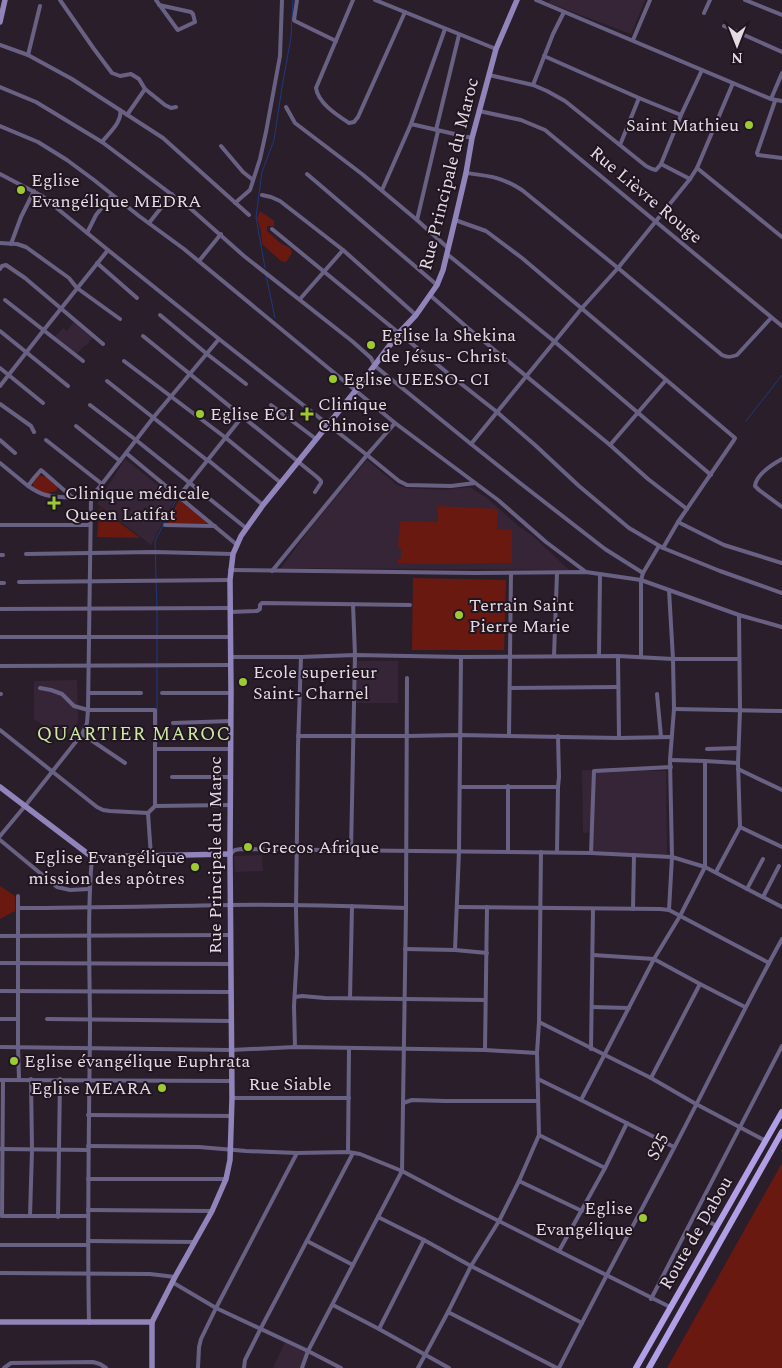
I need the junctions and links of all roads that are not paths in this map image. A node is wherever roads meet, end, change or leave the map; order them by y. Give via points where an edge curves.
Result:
1 (5, 0) edge
2 (60, 0) edge
3 (156, 0) edge
4 (282, 0) edge
5 (298, 0) edge
6 (354, 0) edge
7 (375, 0) edge
8 (517, 0) edge
9 (536, 0) edge
10 (650, 0) edge
11 (710, 0) edge
12 (745, 0) edge
13 (159, 4) junction
14 (40, 6) dead end
15 (405, 12) junction
16 (564, 12) junction
17 (704, 13) dead end
18 (782, 15) edge
19 (0, 22) edge
20 (724, 26) dead end
21 (445, 29) junction
22 (459, 35) junction
23 (633, 40) junction
24 (336, 41) junction
25 (0, 45) edge
26 (496, 49) junction
27 (782, 52) edge
28 (28, 55) junction
29 (544, 56) junction
30 (702, 70) junction
31 (782, 72) edge
32 (489, 75) junction
33 (733, 84) junction
34 (533, 85) junction
35 (0, 87) edge
36 (146, 89) junction
37 (640, 98) junction
38 (773, 100) junction
39 (782, 101) edge
40 (176, 107) dead end
41 (286, 107) dead end
42 (120, 110) junction
43 (479, 111) junction
44 (127, 115) junction
45 (681, 115) junction
46 (411, 124) junction
47 (0, 126) edge
48 (437, 131) junction
49 (472, 138) junction
50 (102, 142) junction
51 (221, 146) dead end
52 (620, 146) junction
53 (782, 158) edge
54 (661, 164) junction
55 (697, 168) junction
56 (466, 173) junction
57 (0, 174) edge
58 (308, 174) dead end
59 (690, 179) junction
60 (253, 180) junction
61 (382, 190) junction
62 (34, 191) junction
63 (172, 194) junction
64 (112, 195) junction
65 (262, 195) dead end
66 (236, 204) junction
67 (249, 215) dead end
68 (417, 220) junction
69 (455, 220) junction
70 (656, 222) junction
71 (149, 223) junction
72 (272, 229) dead end
73 (87, 232) junction
74 (221, 234) junction
75 (782, 237) edge
76 (0, 243) edge
77 (11, 244) junction
78 (108, 250) junction
79 (342, 250) junction
80 (447, 251) junction
81 (199, 261) junction
82 (97, 263) junction
83 (618, 268) junction
84 (0, 269) edge
85 (324, 271) junction
86 (437, 285) junction
87 (77, 288) junction
88 (431, 296) junction
89 (137, 298) dead end
90 (300, 299) junction
91 (5, 300) dead end
92 (582, 308) junction
93 (61, 309) junction
94 (416, 314) junction
95 (160, 315) dead end
96 (771, 318) junction
97 (120, 319) dead end
98 (782, 326) edge
99 (43, 331) junction
100 (0, 332) edge
101 (399, 333) junction
102 (143, 336) dead end
103 (219, 340) junction
104 (556, 342) junction
105 (103, 344) dead end
106 (26, 353) junction
107 (207, 354) junction
108 (83, 361) dead end
109 (124, 361) dead end
110 (375, 366) junction
111 (0, 368) edge
112 (190, 374) junction
113 (9, 376) junction
114 (526, 376) junction
115 (666, 380) junction
116 (107, 381) dead end
117 (246, 384) dead end
118 (0, 386) edge
119 (68, 386) dead end
120 (356, 390) junction
121 (171, 396) junction
122 (43, 403) dead end
123 (0, 404) edge
124 (90, 405) dead end
125 (271, 405) dead end
126 (497, 412) junction
127 (638, 413) junction
128 (242, 417) junction
129 (153, 418) junction
130 (395, 423) junction
131 (327, 424) junction
132 (76, 426) dead end
133 (34, 432) dead end
134 (226, 438) junction
135 (316, 439) junction
136 (0, 440) edge
137 (46, 440) dead end
138 (136, 440) junction
139 (471, 444) junction
140 (610, 445) junction
141 (15, 452) dead end
142 (126, 453) junction
143 (367, 455) junction
144 (782, 459) edge
145 (208, 460) junction
146 (120, 461) junction
147 (299, 461) junction
148 (0, 463) edge
149 (711, 475) junction
150 (190, 483) junction
151 (281, 483) junction
152 (475, 483) junction
153 (102, 484) junction
154 (28, 486) junction
155 (314, 492) dead end
156 (179, 496) junction
157 (72, 497) junction
158 (91, 497) junction
159 (263, 505) junction
160 (782, 507) edge
161 (687, 509) junction
162 (678, 522) junction
163 (0, 525) edge
164 (90, 525) junction
165 (165, 525) dead end
166 (215, 526) junction
167 (246, 528) junction
168 (236, 544) junction
169 (661, 547) junction
170 (90, 553) junction
171 (26, 554) dead end
172 (233, 554) junction
173 (782, 563) edge
174 (230, 570) junction
175 (272, 571) junction
176 (586, 572) junction
177 (511, 573) junction
178 (557, 573) junction
179 (643, 573) junction
180 (600, 574) junction
181 (230, 580) junction
182 (641, 580) junction
183 (90, 581) junction
184 (19, 582) dead end
185 (669, 590) junction
186 (782, 593) edge
187 (353, 604) junction
188 (410, 605) dead end
189 (0, 609) edge
190 (89, 609) junction
191 (230, 610) junction
192 (739, 615) junction
193 (782, 627) edge
194 (230, 636) junction
195 (0, 637) edge
196 (88, 637) junction
197 (355, 655) junction
198 (510, 656) junction
199 (554, 656) junction
200 (598, 656) junction
201 (618, 656) junction
202 (231, 657) junction
203 (300, 657) junction
204 (461, 657) junction
205 (641, 657) junction
206 (673, 659) junction
207 (739, 659) junction
208 (231, 665) junction
209 (0, 666) edge
210 (89, 666) junction
211 (407, 678) dead end
212 (618, 687) junction
213 (40, 688) dead end
214 (510, 688) junction
215 (89, 693) junction
216 (141, 693) dead end
217 (162, 693) dead end
218 (231, 693) junction
219 (657, 694) dead end
220 (674, 709) junction
221 (88, 710) junction
222 (782, 710) edge
223 (740, 711) junction
224 (231, 721) junction
225 (173, 723) dead end
226 (0, 730) edge
227 (82, 734) junction
228 (460, 735) junction
229 (298, 736) junction
230 (353, 736) junction
231 (407, 736) junction
232 (509, 736) junction
233 (558, 736) junction
234 (661, 737) junction
235 (671, 737) junction
236 (619, 738) junction
237 (707, 748) dead end
238 (738, 748) junction
239 (155, 749) junction
240 (231, 749) junction
241 (670, 760) junction
242 (705, 761) junction
243 (125, 763) dead end
244 (738, 763) junction
245 (671, 767) junction
246 (738, 769) junction
247 (52, 771) junction
248 (172, 777) dead end
249 (230, 777) junction
250 (508, 786) junction
251 (0, 787) edge
252 (460, 787) junction
253 (558, 787) junction
254 (782, 790) edge
255 (230, 805) junction
256 (25, 806) junction
257 (155, 806) junction
258 (148, 813) junction
259 (740, 826) junction
260 (0, 836) edge
261 (0, 840) edge
262 (782, 848) edge
263 (297, 851) junction
264 (351, 851) junction
265 (406, 851) junction
266 (459, 851) junction
267 (508, 851) junction
268 (541, 852) junction
269 (557, 852) junction
270 (591, 853) junction
271 (230, 854) junction
272 (634, 855) junction
273 (151, 856) junction
274 (92, 857) junction
275 (672, 857) junction
276 (763, 859) dead end
277 (780, 866) dead end
278 (705, 867) junction
279 (716, 872) junction
280 (89, 889) junction
281 (747, 889) junction
282 (18, 896) dead end
283 (763, 897) junction
284 (230, 905) junction
285 (296, 905) junction
286 (352, 906) junction
287 (458, 907) junction
288 (486, 907) junction
289 (782, 907) edge
290 (18, 908) junction
291 (89, 908) junction
292 (406, 908) junction
293 (539, 908) junction
294 (593, 909) junction
295 (633, 909) junction
296 (669, 910) junction
297 (680, 916) junction
298 (18, 935) junction
299 (230, 935) junction
300 (0, 936) edge
301 (89, 936) junction
302 (782, 939) edge
303 (406, 949) junction
304 (455, 950) junction
305 (486, 953) junction
306 (593, 954) junction
307 (654, 959) junction
308 (18, 962) junction
309 (0, 963) edge
310 (769, 963) junction
311 (89, 964) junction
312 (230, 964) junction
313 (700, 984) junction
314 (0, 990) edge
315 (18, 990) junction
316 (90, 991) junction
317 (230, 992) junction
318 (295, 997) junction
319 (350, 998) junction
320 (404, 999) junction
321 (485, 1000) junction
322 (592, 1007) junction
323 (745, 1007) junction
324 (629, 1008) junction
325 (0, 1019) edge
326 (18, 1019) junction
327 (47, 1020) dead end
328 (90, 1020) junction
329 (231, 1021) junction
330 (539, 1022) junction
331 (782, 1046) edge
332 (18, 1047) junction
333 (294, 1047) junction
334 (0, 1048) edge
335 (90, 1048) junction
336 (349, 1049) junction
337 (403, 1049) junction
338 (591, 1049) junction
339 (231, 1050) junction
340 (485, 1050) junction
341 (537, 1053) junction
342 (605, 1055) junction
343 (651, 1078) junction
344 (20, 1079) junction
345 (31, 1079) junction
346 (60, 1079) junction
347 (538, 1079) junction
348 (1, 1080) edge
349 (89, 1080) junction
350 (231, 1081) junction
351 (232, 1098) junction
352 (349, 1098) junction
353 (582, 1100) junction
354 (538, 1101) junction
355 (403, 1103) junction
356 (696, 1104) junction
357 (782, 1112) edge
358 (88, 1115) junction
359 (232, 1116) junction
360 (627, 1123) junction
361 (740, 1127) junction
362 (782, 1132) edge
363 (539, 1135) junction
364 (766, 1140) junction
365 (674, 1147) junction
366 (88, 1148) junction
367 (2, 1149) edge
368 (32, 1150) junction
369 (59, 1150) junction
370 (231, 1150) junction
371 (298, 1153) junction
372 (350, 1153) junction
373 (605, 1168) junction
374 (402, 1171) junction
375 (88, 1179) junction
376 (226, 1179) junction
377 (519, 1181) junction
378 (88, 1210) junction
379 (212, 1211) junction
380 (582, 1211) junction
381 (694, 1215) junction
382 (1, 1216) edge
383 (30, 1216) junction
384 (88, 1216) junction
385 (58, 1217) junction
386 (378, 1217) junction
387 (498, 1221) junction
388 (718, 1227) junction
389 (424, 1240) junction
390 (307, 1241) junction
391 (194, 1242) junction
392 (88, 1243) junction
393 (0, 1245) edge
394 (559, 1251) junction
395 (353, 1265) junction
396 (471, 1266) junction
397 (0, 1273) edge
398 (88, 1273) junction
399 (606, 1276) junction
400 (174, 1279) junction
401 (651, 1298) junction
402 (333, 1305) junction
403 (216, 1308) junction
404 (670, 1308) junction
405 (448, 1312) junction
406 (0, 1322) edge
407 (152, 1322) junction
408 (89, 1323) junction
409 (582, 1323) junction
410 (260, 1328) junction
411 (380, 1329) junction
412 (308, 1351) junction
413 (425, 1356) junction
414 (4, 1368) edge
415 (106, 1368) edge
416 (152, 1368) edge
417 (198, 1368) edge
418 (244, 1368) edge
419 (302, 1368) edge
420 (341, 1368) edge
421 (418, 1368) edge
422 (449, 1368) edge
423 (558, 1368) edge
424 (636, 1368) edge
425 (649, 1368) edge

1 - 19 street
2 - 36 street via 112,73 120,76 131,74
3 - 13 street
4 - 60 street via 280,56
5 - 24 street via 295,21
6 - 24 street
7 - 15 street
8 - 26 street, Rue Principale du Maroc
9 - 16 street
10 - 23 street
11 - 17 street
12 - 18 street
13 - 13 street via 178,30 195,22 191,12
14 - 28 street
15 - 21 street
15 - 24 street via 358,117 352,123 332,111 316,91
16 - 23 street
16 - 29 street
20 - 27 street
21 - 22 street
21 - 46 street
22 - 26 street
22 - 48 street
23 - 30 street
25 - 28 street
26 - 32 street, Rue Principale du Maroc
28 - 42 street
29 - 34 street
29 - 37 street
30 - 33 street
30 - 45 street
31 - 38 street
32 - 34 street
32 - 43 street, Rue Principale du Maroc
33 - 38 street
33 - 55 street
34 - 52 street via 565,100
35 - 50 street via 36,102
36 - 40 street via 165,105
36 - 44 street
37 - 45 street
37 - 52 street
38 - 39 street
38 - 53 street via 757,153
41 - 61 street via 298,125
42 - 44 street
42 - 50 street via 120,120
43 - 49 street, Rue Principale du Maroc
43 - 70 street, Rue Lièvre Rouge via 520,120 546,130
44 - 66 street via 163,138
45 - 54 street
46 - 48 street
46 - 61 street
47 - 64 street via 38,142
48 - 49 street
48 - 68 street
49 - 56 street, Rue Principale du Maroc
50 - 63 street
51 - 60 street
52 - 54 street via 652,169 656,170
54 - 59 street
55 - 59 street
55 - 75 street
56 - 69 street, Rue Principale du Maroc
56 - 83 street via 494,176 514,185
57 - 62 street
58 - 86 street
59 - 70 street
60 - 66 street via 250,190
61 - 68 street
62 - 73 street
62 - 77 street
63 - 71 street
63 - 74 street
64 - 71 street
64 - 73 street
65 - 79 street via 280,201
66 - 67 street
68 - 80 street
69 - 80 street, Rue Principale du Maroc
69 - 92 street via 486,231
70 - 83 street
70 - 96 street, Rue Lièvre Rouge
71 - 81 street
72 - 85 street
73 - 78 street
74 - 81 street
74 - 90 street
76 - 77 street
77 - 87 street via 26,247 41,257
78 - 82 street
78 - 103 street
79 - 85 street
79 - 94 street
80 - 86 street, Rue Principale du Maroc
80 - 104 street
81 - 120 street
82 - 87 street
82 - 89 street
83 - 92 street
83 - 96 street via 726,357 737,355
84 - 93 street via 6,266
85 - 90 street
85 - 101 street
86 - 88 street, Rue Principale du Maroc
87 - 93 street
87 - 97 street
88 - 94 street, Rue Principale du Maroc
88 - 114 street
90 - 110 street via 352,341
91 - 99 street
92 - 104 street
92 - 115 street
93 - 99 street
93 - 105 street
94 - 101 street, Rue Principale du Maroc
95 - 107 street
96 - 98 street, Rue Lièvre Rouge
99 - 106 street
99 - 108 street
100 - 106 street
101 - 110 street, Rue Principale du Maroc
101 - 126 street
102 - 112 street
103 - 107 street
103 - 131 street
104 - 114 street
104 - 127 street
106 - 113 street
106 - 119 street
107 - 112 street
107 - 117 street
109 - 121 street
110 - 120 street, Rue Principale du Maroc
110 - 139 street
111 - 113 street
112 - 121 street
112 - 128 street
113 - 118 street
113 - 122 street
114 - 126 street
114 - 140 street
115 - 127 street
115 - 149 street via 735,438
116 - 129 street
120 - 130 street
120 - 131 street, Rue Principale du Maroc
121 - 129 street
121 - 134 street
123 - 133 street via 31,426
124 - 138 street
125 - 135 street
126 - 139 street
126 - 169 street via 605,509
127 - 140 street
127 - 149 street
128 - 134 street
128 - 147 street
129 - 138 street
129 - 145 street
130 - 143 street
130 - 152 street
131 - 135 street, Rue Principale du Maroc
131 - 143 street
132 - 146 street
134 - 145 street
134 - 151 street
135 - 147 street, Rue Principale du Maroc
136 - 141 street
137 - 153 street
138 - 142 street
138 - 150 street
139 - 179 street via 605,550
140 - 161 street via 648,480
142 - 146 street
142 - 156 street
143 - 152 street via 407,485
143 - 175 street
144 - 160 street via 770,466 755,486
145 - 150 street
145 - 159 street
146 - 153 street
147 - 151 street, Rue Principale du Maroc
147 - 155 street via 321,481
148 - 154 street
149 - 161 street
150 - 156 street
150 - 167 street
151 - 159 street, Rue Principale du Maroc
152 - 176 street
153 - 158 street
154 - 157 street via 48,496
154 - 157 street via 41,470
156 - 166 street
157 - 158 street
158 - 164 street
159 - 167 street, Rue Principale du Maroc
161 - 162 street
162 - 169 street
162 - 173 street via 724,544
163 - 164 street
164 - 170 street
165 - 166 street
166 - 168 street
167 - 168 street, Rue Principale du Maroc
168 - 172 street, Rue Principale du Maroc
169 - 179 street
169 - 186 street
170 - 171 street
170 - 172 street
170 - 183 street
172 - 174 street, Rue Principale du Maroc
174 - 175 street
174 - 181 street, Rue Principale du Maroc
175 - 177 street
176 - 178 street
176 - 180 street
177 - 178 street
177 - 198 street
178 - 199 street
179 - 182 street
180 - 182 street
180 - 200 street
181 - 183 street
181 - 191 street, Rue Principale du Maroc
182 - 185 street
182 - 205 street
183 - 184 street
183 - 190 street
185 - 192 street
185 - 206 street
187 - 188 street
187 - 191 street via 262,603 257,611
187 - 197 street
189 - 190 street
190 - 191 street
190 - 196 street
191 - 194 street, Rue Principale du Maroc
192 - 193 street
192 - 207 street
194 - 196 street
194 - 202 street, Rue Principale du Maroc
195 - 196 street
196 - 210 street
197 - 203 street
197 - 204 street
197 - 230 street
198 - 199 street
198 - 204 street
198 - 214 street
199 - 200 street
200 - 201 street
201 - 205 street
201 - 212 street
202 - 203 street
202 - 208 street, Rue Principale du Maroc
203 - 229 street
204 - 228 street
205 - 206 street
206 - 207 street
206 - 220 street
207 - 223 street
208 - 210 street
208 - 218 street, Rue Principale du Maroc
209 - 210 street
210 - 215 street
211 - 231 street
212 - 214 street
212 - 236 street
213 - 221 street via 62,694 74,706
214 - 232 street
215 - 216 street
215 - 221 street
217 - 218 street
218 - 224 street, Rue Principale du Maroc
219 - 234 street
220 - 223 street
220 - 235 street
221 - 227 street
221 - 239 street via 155,710
222 - 223 street
223 - 238 street
224 - 225 street
224 - 240 street, Rue Principale du Maroc
226 - 247 street
227 - 243 street
227 - 247 street
228 - 231 street
228 - 232 street
228 - 252 street
229 - 230 street
229 - 263 street
230 - 231 street
230 - 264 street
231 - 265 street
232 - 233 street
233 - 236 street
233 - 253 street
234 - 235 street
234 - 236 street
235 - 241 street
237 - 238 street
238 - 244 street
239 - 240 street
239 - 257 street
240 - 249 street, Rue Principale du Maroc
241 - 242 street
241 - 245 street
242 - 244 street
242 - 278 street
244 - 246 street
245 - 270 street via 594,771
245 - 275 street
246 - 254 street
246 - 259 street
247 - 256 street
247 - 258 street via 103,810
248 - 249 street
249 - 255 street, Rue Principale du Maroc
250 - 252 street
250 - 253 street
250 - 267 street
251 - 256 street
252 - 266 street
253 - 269 street
255 - 257 street
255 - 271 street, Rue Principale du Maroc
256 - 260 street
256 - 274 street
257 - 258 street
258 - 273 street
259 - 262 street
259 - 279 street
261 - 280 street via 57,887
263 - 264 street
263 - 271 street via 241,849
263 - 285 street
264 - 265 street
265 - 266 street
265 - 292 street
266 - 267 street
266 - 287 street
267 - 268 street
268 - 269 street
268 - 293 street
269 - 270 street
270 - 272 street
271 - 273 street
271 - 284 street, Rue Principale du Maroc
272 - 275 street
272 - 295 street
273 - 274 street
274 - 280 street
275 - 278 street
275 - 296 street
276 - 281 street
277 - 283 street
278 - 279 street
278 - 297 street
279 - 281 street
280 - 291 street
281 - 283 street
282 - 290 street
283 - 289 street
284 - 285 street
284 - 291 street
284 - 299 street, Rue Principale du Maroc
285 - 286 street
285 - 318 street
286 - 292 street
286 - 319 street
287 - 288 street
287 - 304 street
288 - 293 street
288 - 305 street
290 - 291 street
290 - 298 street
291 - 301 street
292 - 303 street
293 - 294 street
293 - 330 street
294 - 295 street
294 - 306 street
295 - 296 street
296 - 297 street
297 - 307 street
297 - 310 street
298 - 300 street
298 - 301 street
298 - 308 street
299 - 301 street
299 - 312 street, Rue Principale du Maroc
301 - 311 street
302 - 310 street, S25
303 - 304 street
303 - 320 street
304 - 305 street
305 - 321 street
306 - 307 street
306 - 322 street
307 - 313 street
307 - 324 street
308 - 309 street
308 - 311 street
308 - 315 street
310 - 323 street, S25
311 - 312 street
311 - 316 street
312 - 317 street, Rue Principale du Maroc
313 - 323 street
313 - 343 street
314 - 315 street
315 - 316 street
315 - 326 street
316 - 317 street
316 - 328 street
317 - 329 street, Rue Principale du Maroc
318 - 319 street
318 - 333 street
319 - 320 street
320 - 321 street
320 - 337 street
321 - 340 street
322 - 324 street
322 - 338 street
323 - 356 street, S25
324 - 342 street
325 - 326 street
326 - 332 street
327 - 328 street
328 - 329 street
328 - 335 street
329 - 339 street, Rue Principale du Maroc
330 - 338 street
330 - 341 street
331 - 361 street
332 - 334 street
332 - 335 street
332 - 344 street
333 - 336 street
333 - 339 street
335 - 339 street
335 - 349 street
336 - 337 street
336 - 352 street
337 - 340 street
337 - 355 street
338 - 342 street
339 - 350 street, Rue Principale du Maroc
340 - 341 street
341 - 347 street
342 - 343 street
342 - 353 street
343 - 356 street
344 - 345 street
344 - 348 street
345 - 346 street
345 - 368 street
346 - 349 street
346 - 369 street
347 - 353 street
347 - 354 street
348 - 367 street
349 - 350 street
349 - 358 street
350 - 351 street, Rue Principale du Maroc
351 - 352 street, Rue Siable
351 - 359 street, Rue Principale du Maroc
352 - 372 street
353 - 360 street
354 - 355 street via 412,1100
354 - 363 street
355 - 374 street
356 - 361 street
356 - 365 street, S25
357 - 364 main road, Route de Dabou
358 - 359 street
358 - 366 street
359 - 370 street, Rue Principale du Maroc
360 - 365 street
360 - 373 street
361 - 364 street
361 - 381 street
362 - 425 main road
363 - 373 street
363 - 377 street
364 - 388 main road, Route de Dabou
365 - 399 street, S25
366 - 369 street
366 - 370 street via 199,1147
366 - 375 street
367 - 368 street
367 - 382 street
368 - 369 street
368 - 383 street
369 - 385 street
370 - 371 street
370 - 376 street, Rue Principale du Maroc
371 - 372 street
371 - 403 street
372 - 374 street
372 - 390 street
373 - 380 street
374 - 386 street
374 - 387 street
375 - 376 street
375 - 378 street
376 - 379 street, Rue Principale du Maroc
377 - 380 street
377 - 387 street
378 - 379 street
378 - 384 street
379 - 391 street, Rue Principale du Maroc
380 - 394 street
381 - 388 street
381 - 401 street
382 - 383 street
383 - 385 street
384 - 385 street
384 - 392 street
386 - 389 street
386 - 395 street
387 - 394 street
387 - 396 street
388 - 404 main road, Route de Dabou
389 - 396 street
389 - 411 street
390 - 395 street
390 - 410 street
391 - 392 street
391 - 400 street, Rue Principale du Maroc
392 - 393 street
392 - 398 street
394 - 399 street
395 - 402 street
396 - 405 street
396 - 409 street
397 - 398 street
398 - 400 street via 150,1274
398 - 408 street
399 - 401 street
399 - 409 street, S25
400 - 403 street
400 - 407 street, Rue Principale du Maroc
401 - 404 street
402 - 411 street
402 - 412 street
403 - 410 street
403 - 417 street via 199,1347
404 - 424 main road, Route de Dabou
405 - 413 street
405 - 423 street
406 - 408 street
407 - 408 street
407 - 416 street
409 - 423 street, S25
410 - 412 street
410 - 418 street
411 - 413 street
412 - 419 street
412 - 420 street
413 - 421 street
413 - 422 street
414 - 415 street via 11,1363 93,1362

